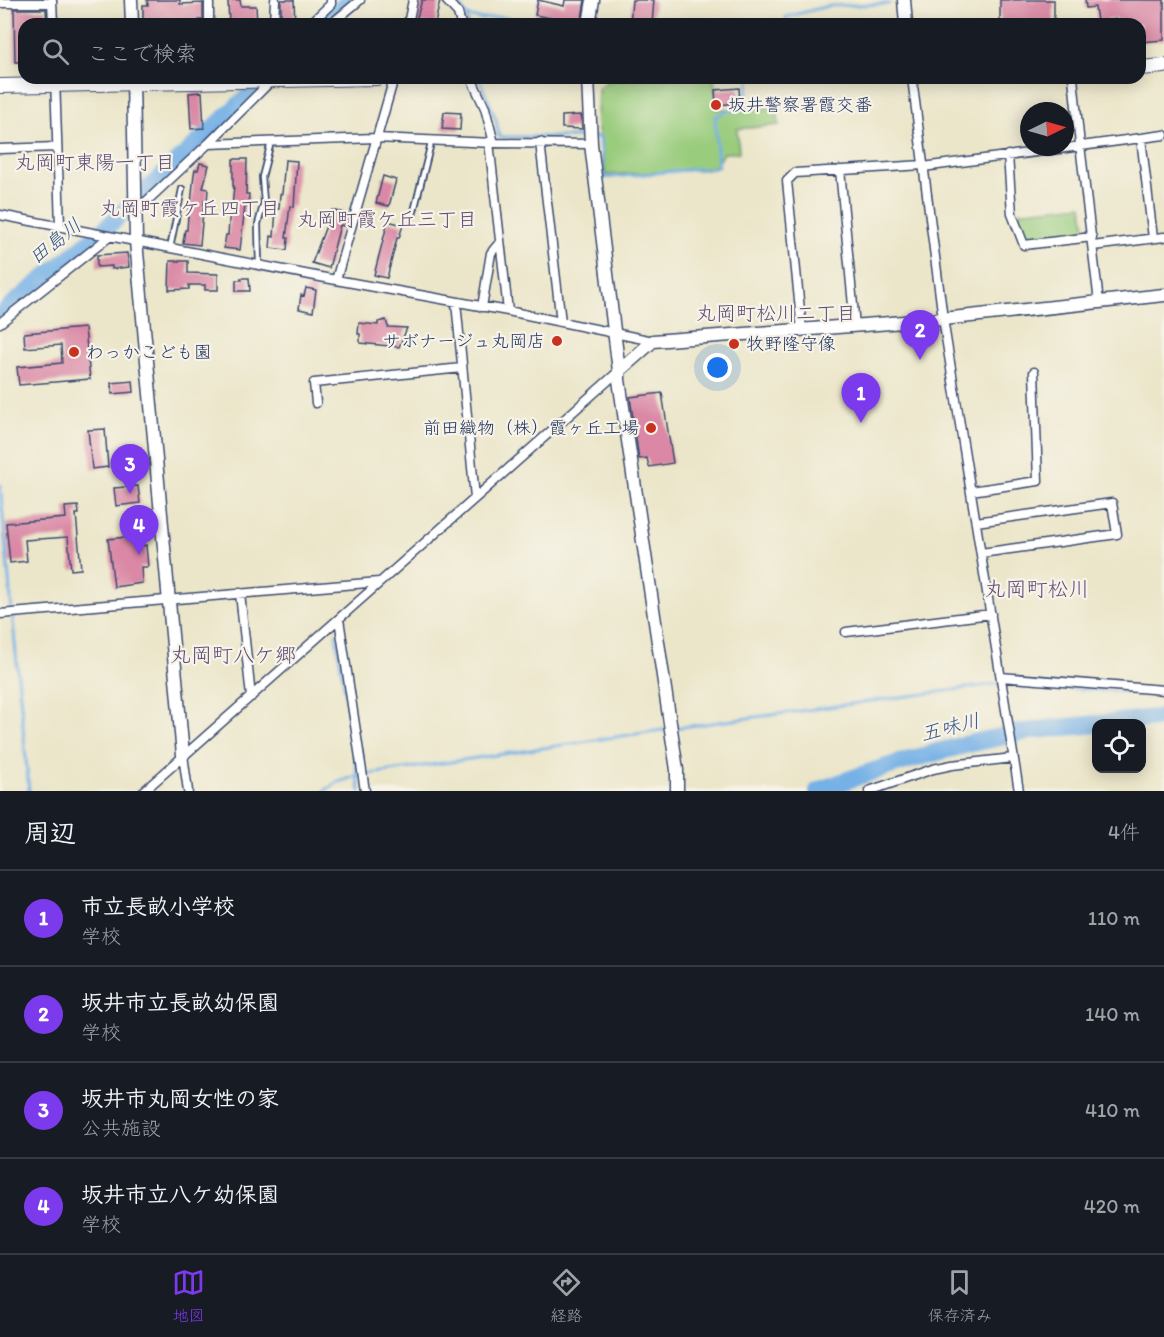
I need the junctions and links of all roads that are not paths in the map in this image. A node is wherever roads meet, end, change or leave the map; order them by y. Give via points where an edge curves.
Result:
1 (131, 0) edge
2 (210, 0) edge
3 (275, 0) edge
4 (331, 0) edge
5 (360, 0) edge
6 (414, 0) edge
7 (446, 0) edge
8 (594, 0) edge
9 (904, 0) edge
10 (52, 1) edge
11 (0, 3) edge
12 (53, 18) edge
13 (132, 18) edge
14 (209, 18) edge
15 (274, 18) edge
16 (316, 18) edge
17 (339, 18) edge
18 (410, 18) edge
19 (459, 18) edge
20 (591, 18) edge
21 (906, 18) edge
22 (1164, 66) edge
23 (1146, 68) edge
24 (28, 84) edge
25 (55, 84) edge
26 (133, 84) edge
27 (269, 84) edge
28 (392, 84) edge
29 (474, 84) edge
30 (588, 84) edge
31 (913, 84) edge
32 (1075, 84) edge
33 (0, 86) edge
34 (1164, 135) edge
35 (376, 138) junction
36 (1141, 138) junction
37 (432, 139) junction
38 (271, 142) junction
39 (491, 142) junction
40 (540, 142) junction
41 (208, 144) junction
42 (591, 144) junction
43 (1080, 145) junction
44 (57, 147) junction
45 (0, 149) edge
46 (1008, 155) junction
47 (923, 166) junction
48 (840, 170) junction
49 (182, 189) dead end
50 (136, 211) junction
51 (0, 215) edge
52 (413, 215) dead end
53 (60, 226) junction
54 (109, 237) junction
55 (1164, 237) edge
56 (1153, 238) junction
57 (136, 241) junction
58 (1093, 241) junction
59 (500, 242) junction
60 (170, 248) junction
61 (259, 265) junction
62 (336, 280) junction
63 (1164, 295) edge
64 (456, 302) junction
65 (1099, 302) junction
66 (482, 307) junction
67 (508, 311) junction
68 (943, 319) junction
69 (561, 322) junction
70 (0, 323) edge
71 (855, 326) junction
72 (801, 330) junction
73 (614, 333) junction
74 (652, 341) junction
75 (462, 368) junction
76 (620, 371) junction
77 (1034, 372) dead end
78 (316, 403) dead end
79 (971, 491) junction
80 (475, 498) junction
81 (976, 522) junction
82 (981, 553) junction
83 (380, 582) junction
84 (240, 594) junction
85 (168, 599) junction
86 (0, 614) edge
87 (991, 614) junction
88 (339, 619) junction
89 (846, 632) dead end
90 (1001, 677) junction
91 (1164, 690) edge
92 (251, 697) junction
93 (183, 755) junction
94 (1013, 757) junction
95 (144, 791) edge
96 (188, 791) edge
97 (365, 791) edge
98 (677, 791) edge
99 (869, 791) edge
100 (1018, 791) edge

1 - 13 street
2 - 14 street
3 - 15 street
4 - 16 street
5 - 17 street
6 - 18 street
7 - 19 street
8 - 20 street
9 - 21 street
10 - 11 street
10 - 12 street
22 - 23 main road
24 - 33 main road
25 - 44 street
26 - 50 street
27 - 41 street
28 - 35 street
29 - 39 street via 485,108
30 - 42 street
31 - 47 street
32 - 43 street
34 - 36 street
35 - 37 street
35 - 38 street
35 - 62 street
36 - 43 street
36 - 56 street
37 - 39 street
37 - 52 lane
38 - 41 street
38 - 61 lane via 262,177
39 - 40 street
39 - 59 street
40 - 42 street
40 - 69 street
41 - 50 street
42 - 73 street
43 - 46 street
43 - 58 street
44 - 45 street
44 - 53 street
46 - 47 street
46 - 58 street via 1012,214 1024,245
47 - 48 street
47 - 68 street
48 - 71 street
48 - 72 street via 795,173 787,181
49 - 60 lane
50 - 57 street
51 - 53 street
53 - 54 street
54 - 57 street
54 - 70 street
55 - 56 street
56 - 58 street
57 - 60 street
57 - 85 street
58 - 65 street
59 - 66 street via 491,253
59 - 67 street
60 - 61 street
61 - 62 street
62 - 64 street
63 - 65 street
64 - 66 street
64 - 75 street
65 - 68 street
66 - 67 street
67 - 69 street
68 - 71 street
68 - 79 street
69 - 73 street
71 - 72 street
72 - 74 street
73 - 74 street
73 - 76 street
74 - 76 street
75 - 78 street via 314,382
75 - 80 street
76 - 80 street
76 - 98 street
77 - 79 street via 1038,481
79 - 81 street
80 - 83 street
81 - 82 street
81 - 82 street via 1112,503 1117,534
82 - 87 street
83 - 84 street
83 - 88 street
84 - 85 street
84 - 92 street
85 - 86 street
85 - 93 street
87 - 89 street
87 - 90 street
88 - 92 street
88 - 97 street
90 - 91 street
90 - 94 street
92 - 93 street
93 - 95 street
93 - 96 street
94 - 99 street via 933,769
94 - 100 street

